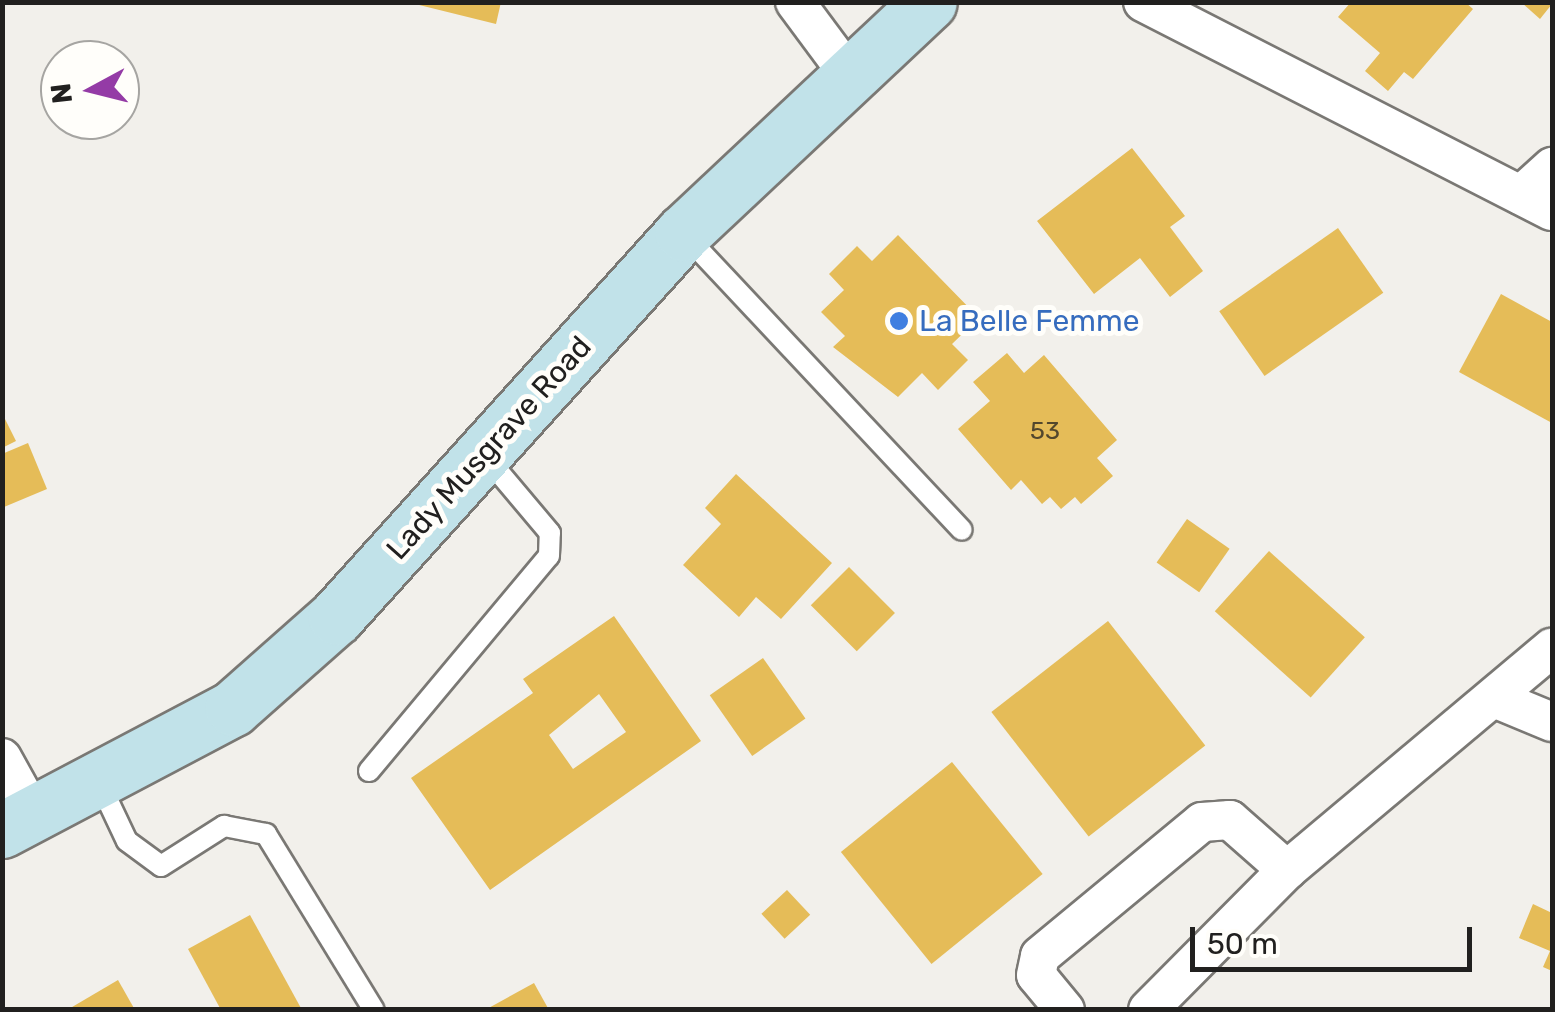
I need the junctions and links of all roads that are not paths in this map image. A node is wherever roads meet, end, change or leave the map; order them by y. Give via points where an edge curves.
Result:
1 (795, 2) edge
2 (930, 2) edge
3 (1142, 2) edge
4 (850, 76) junction
5 (1552, 167) edge
6 (1537, 203) edge
7 (683, 233) junction
8 (483, 454) junction
9 (962, 530) dead end
10 (1552, 648) edge
11 (1494, 698) junction
12 (1552, 722) edge
13 (2, 758) edge
14 (369, 771) dead end
15 (100, 784) junction
16 (18, 822) edge
17 (1287, 870) junction
18 (374, 1010) edge
19 (1065, 1010) edge
20 (1148, 1010) edge

1 - 4 street
2 - 4 main road, Lady Musgrave Road
3 - 6 street
4 - 7 main road, Lady Musgrave Road
5 - 6 street
7 - 8 main road, Lady Musgrave Road
7 - 9 lane
8 - 14 lane via 550,534 548,556
8 - 15 main road, Lady Musgrave Road via 336,617 232,708
10 - 11 street
11 - 12 street
11 - 17 street
13 - 16 street
15 - 16 main road, Lady Musgrave Road
15 - 18 lane via 127,841 161,866 224,826 266,834
17 - 19 street via 1230,820 1202,822 1040,956 1036,975
17 - 20 street

